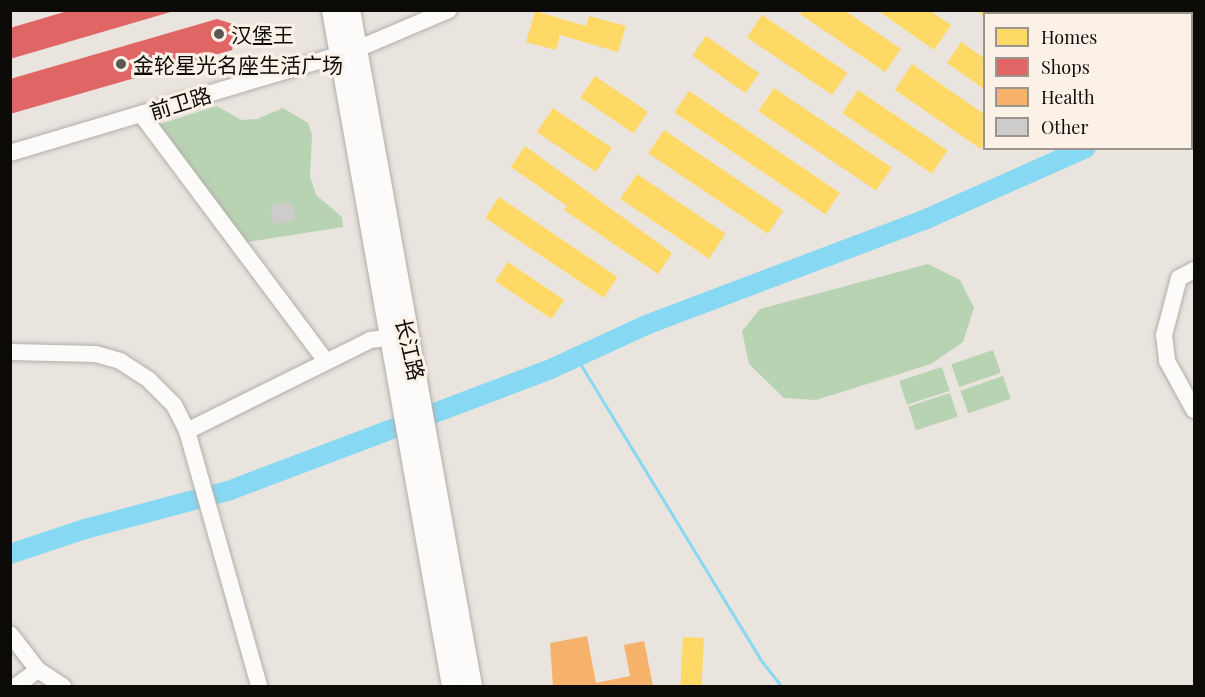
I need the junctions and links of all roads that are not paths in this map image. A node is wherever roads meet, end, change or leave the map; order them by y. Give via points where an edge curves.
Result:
1 (332, 10) edge
2 (350, 10) edge
3 (449, 10) edge
4 (347, 52) junction
5 (141, 114) junction
6 (10, 153) edge
7 (1194, 270) edge
8 (398, 336) junction
9 (10, 352) edge
10 (326, 362) junction
11 (1194, 410) edge
12 (187, 431) junction
13 (10, 634) edge
14 (38, 670) junction
15 (473, 682) edge
16 (451, 683) edge
17 (16, 687) edge
18 (63, 687) edge
19 (259, 687) edge

1 - 4 main road, 长江路
2 - 4 main road, 长江路
3 - 4 street, 前卫路
4 - 5 street, 前卫路
4 - 8 main road, 长江路
5 - 6 street, 前卫路
5 - 10 street
7 - 11 street via 1179,278 1164,335 1167,361
8 - 10 street via 369,340
8 - 15 main road, 长江路 via 419,386
8 - 16 main road, 长江路 via 399,393
9 - 12 street via 96,354 120,362 149,380 174,405
10 - 12 street
12 - 19 street
13 - 14 street
14 - 17 street
14 - 18 street

